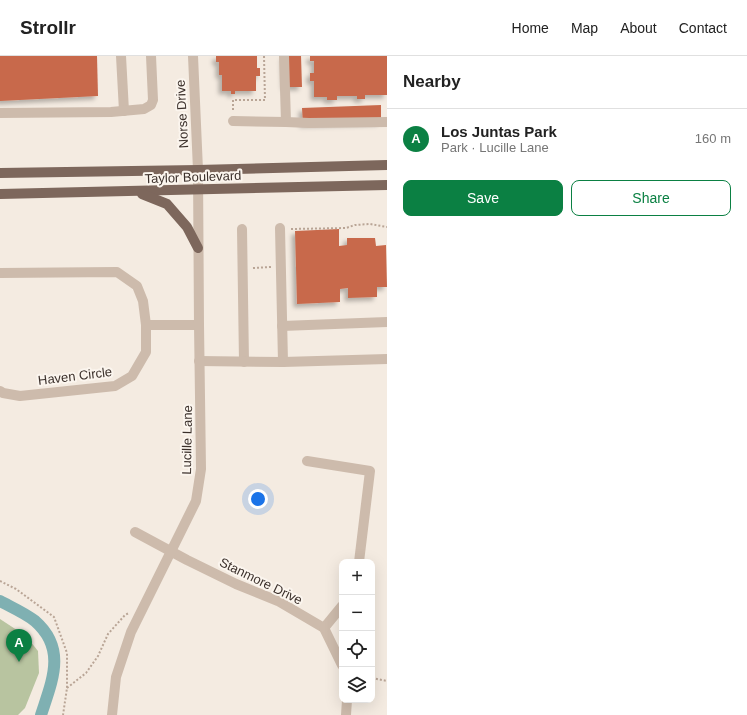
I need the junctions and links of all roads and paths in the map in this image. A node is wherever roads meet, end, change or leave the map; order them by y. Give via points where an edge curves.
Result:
1 (121, 56) edge
2 (151, 56) edge
3 (193, 56) edge
4 (264, 56) edge
5 (284, 56) edge
6 (124, 111) junction
7 (0, 113) edge
8 (233, 121) joint
9 (286, 122) junction
10 (387, 122) edge
11 (387, 165) edge
12 (198, 170) junction
13 (0, 173) edge
14 (387, 186) edge
15 (198, 190) junction
16 (136, 192) junction
17 (0, 194) edge
18 (387, 227) edge
19 (280, 228) joint
20 (242, 229) dead end
21 (198, 248) junction
22 (266, 267) dead end
23 (257, 268) dead end
24 (0, 273) edge
25 (387, 322) edge
26 (146, 325) junction
27 (199, 325) junction
28 (282, 326) junction
29 (387, 359) edge
30 (199, 361) junction
31 (244, 362) junction
32 (284, 362) junction
33 (0, 391) edge
34 (308, 461) dead end
35 (134, 532) dead end
36 (171, 551) junction
37 (359, 559) edge
38 (0, 581) edge
39 (145, 604) junction
40 (339, 610) edge
41 (324, 628) junction
42 (339, 659) edge
43 (375, 679) edge
44 (387, 682) edge
45 (68, 688) junction
46 (347, 703) edge
47 (63, 715) edge
48 (112, 715) edge
49 (346, 715) edge

1 - 6 street
2 - 6 street via 151,105 144,110
3 - 12 street, Norse Drive
4 - 8 path via 265,100 233,100
5 - 9 street
6 - 7 street
8 - 9 street
9 - 10 street
11 - 12 main road, Taylor Boulevard
12 - 13 main road, Taylor Boulevard
12 - 15 street, Lucille Lane
14 - 15 main road, Taylor Boulevard
15 - 16 main road, Taylor Boulevard
15 - 21 street, Lucille Lane
16 - 17 main road, Taylor Boulevard
16 - 21 main road via 167,204 187,227
18 - 19 path via 370,224 346,228
19 - 28 street
20 - 31 street
21 - 27 street, Lucille Lane
22 - 23 path
24 - 26 street, Haven Circle via 117,272 136,286 143,301
25 - 28 street
26 - 27 street
26 - 33 street, Haven Circle via 146,352 132,376 114,386 20,396
27 - 30 street, Lucille Lane
28 - 32 street
29 - 32 street
30 - 31 street
30 - 36 street, Lucille Lane via 201,469 196,501
31 - 32 street
34 - 37 street via 370,471
35 - 36 street, Stanmore Drive
36 - 39 street, Lucille Lane
36 - 41 street, Stanmore Drive via 236,584 278,601
38 - 45 path via 16,589 54,617 68,653
39 - 45 path via 125,615 108,634 98,656 86,673
39 - 48 street, Lucille Lane via 131,632 116,677
40 - 41 street
41 - 42 street
43 - 44 path
45 - 47 path
46 - 49 street

